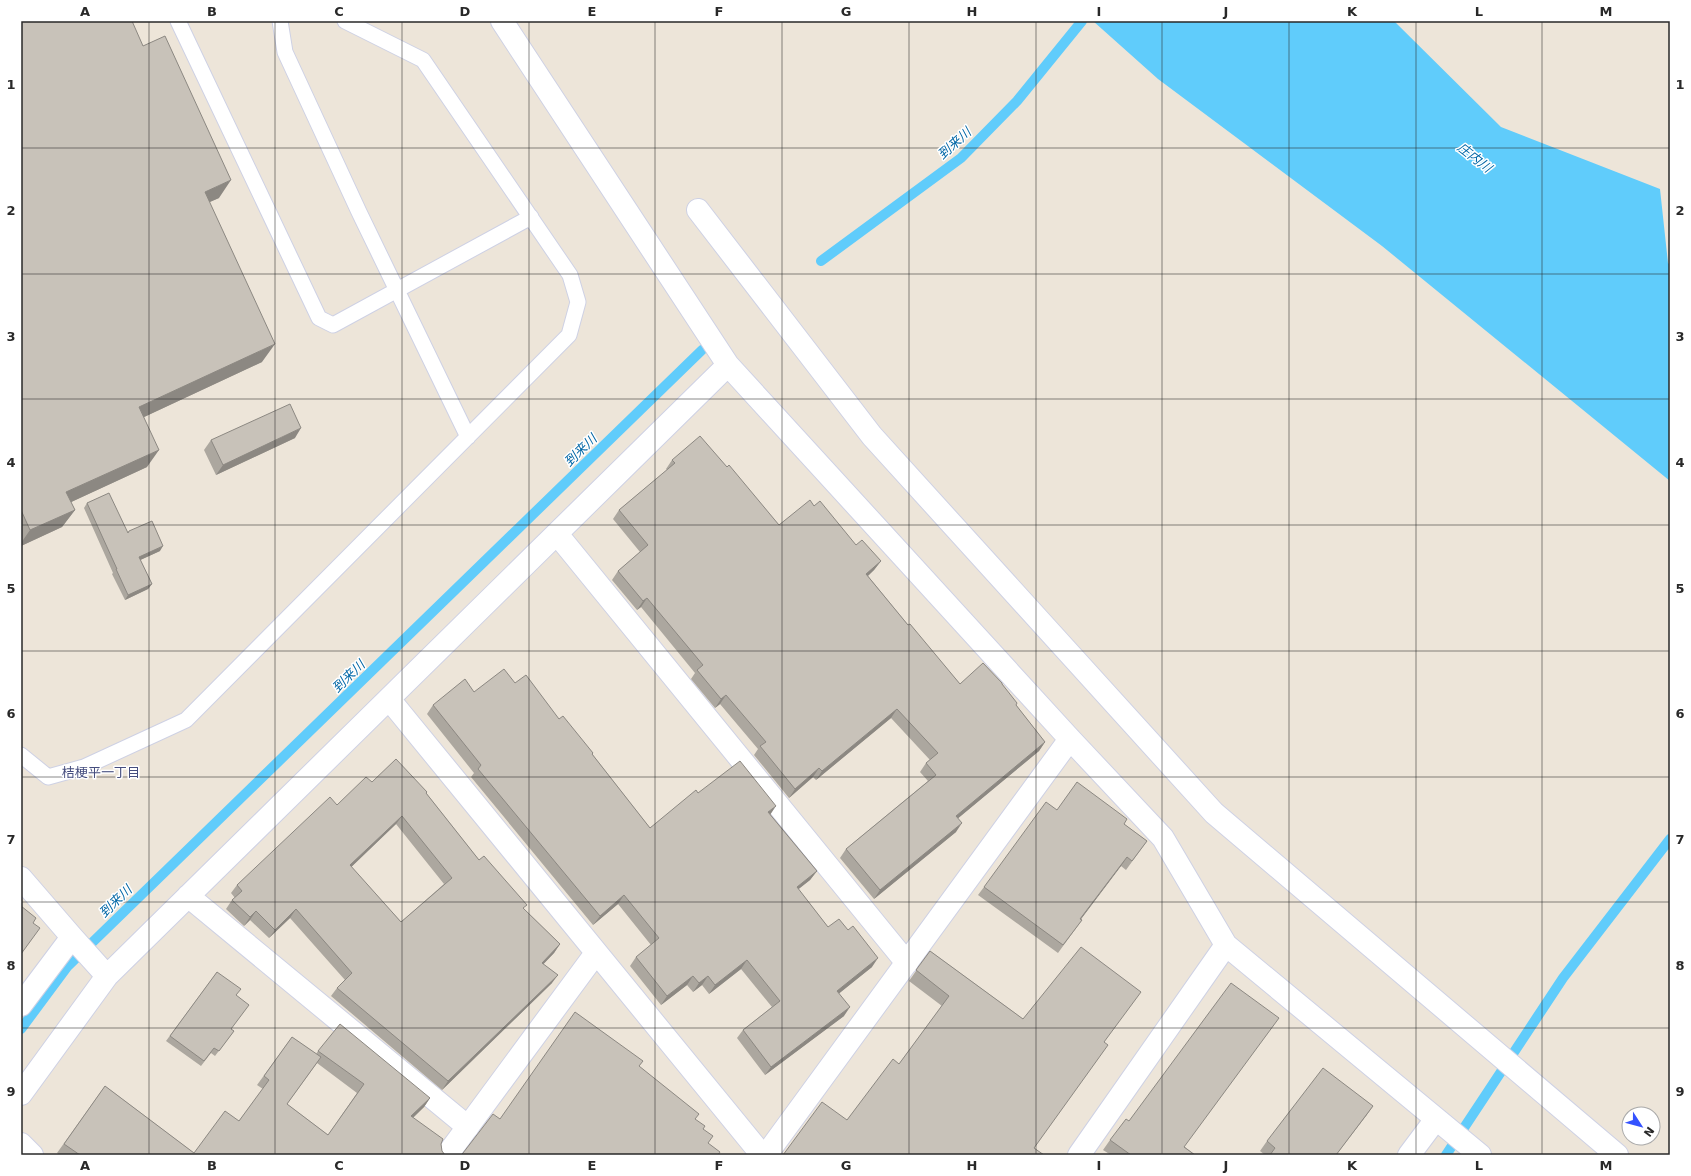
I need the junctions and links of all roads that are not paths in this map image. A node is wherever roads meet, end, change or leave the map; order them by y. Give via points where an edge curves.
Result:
1 (178, 21) edge
2 (280, 21) edge
3 (345, 21) edge
4 (502, 21) edge
5 (698, 210) dead end
6 (531, 217) junction
7 (397, 290) junction
8 (728, 365) junction
9 (468, 437) junction
10 (556, 534) junction
11 (389, 699) junction
12 (1070, 739) junction
13 (21, 755) edge
14 (21, 878) edge
15 (188, 896) junction
16 (73, 938) junction
17 (1226, 946) junction
18 (596, 953) junction
19 (907, 962) junction
20 (100, 968) junction
21 (21, 1005) edge
22 (21, 1094) edge
23 (1438, 1121) junction
24 (468, 1127) junction
25 (21, 1144) edge
26 (1478, 1153) edge
27 (32, 1155) edge
28 (447, 1155) edge
29 (762, 1155) edge
30 (766, 1155) edge
31 (1079, 1155) edge
32 (1410, 1155) edge
33 (1617, 1155) edge

1 - 7 lane via 319,318 333,325
2 - 7 lane via 285,52
3 - 6 lane via 423,60
4 - 8 street
5 - 33 street via 872,436 1214,813
6 - 7 lane
6 - 9 lane via 570,275 578,302 569,335
7 - 9 lane
8 - 10 street
8 - 12 street
9 - 13 lane via 186,720 84,767 48,777
10 - 11 street
10 - 19 street
11 - 15 street
11 - 18 street
12 - 17 street via 1163,838
12 - 19 street
14 - 16 street
15 - 20 street
15 - 24 street
16 - 20 street
16 - 21 street
17 - 23 street
17 - 31 street
18 - 24 street
18 - 29 street
19 - 30 street
20 - 22 street
23 - 26 street
23 - 32 street
24 - 28 street
25 - 27 street

